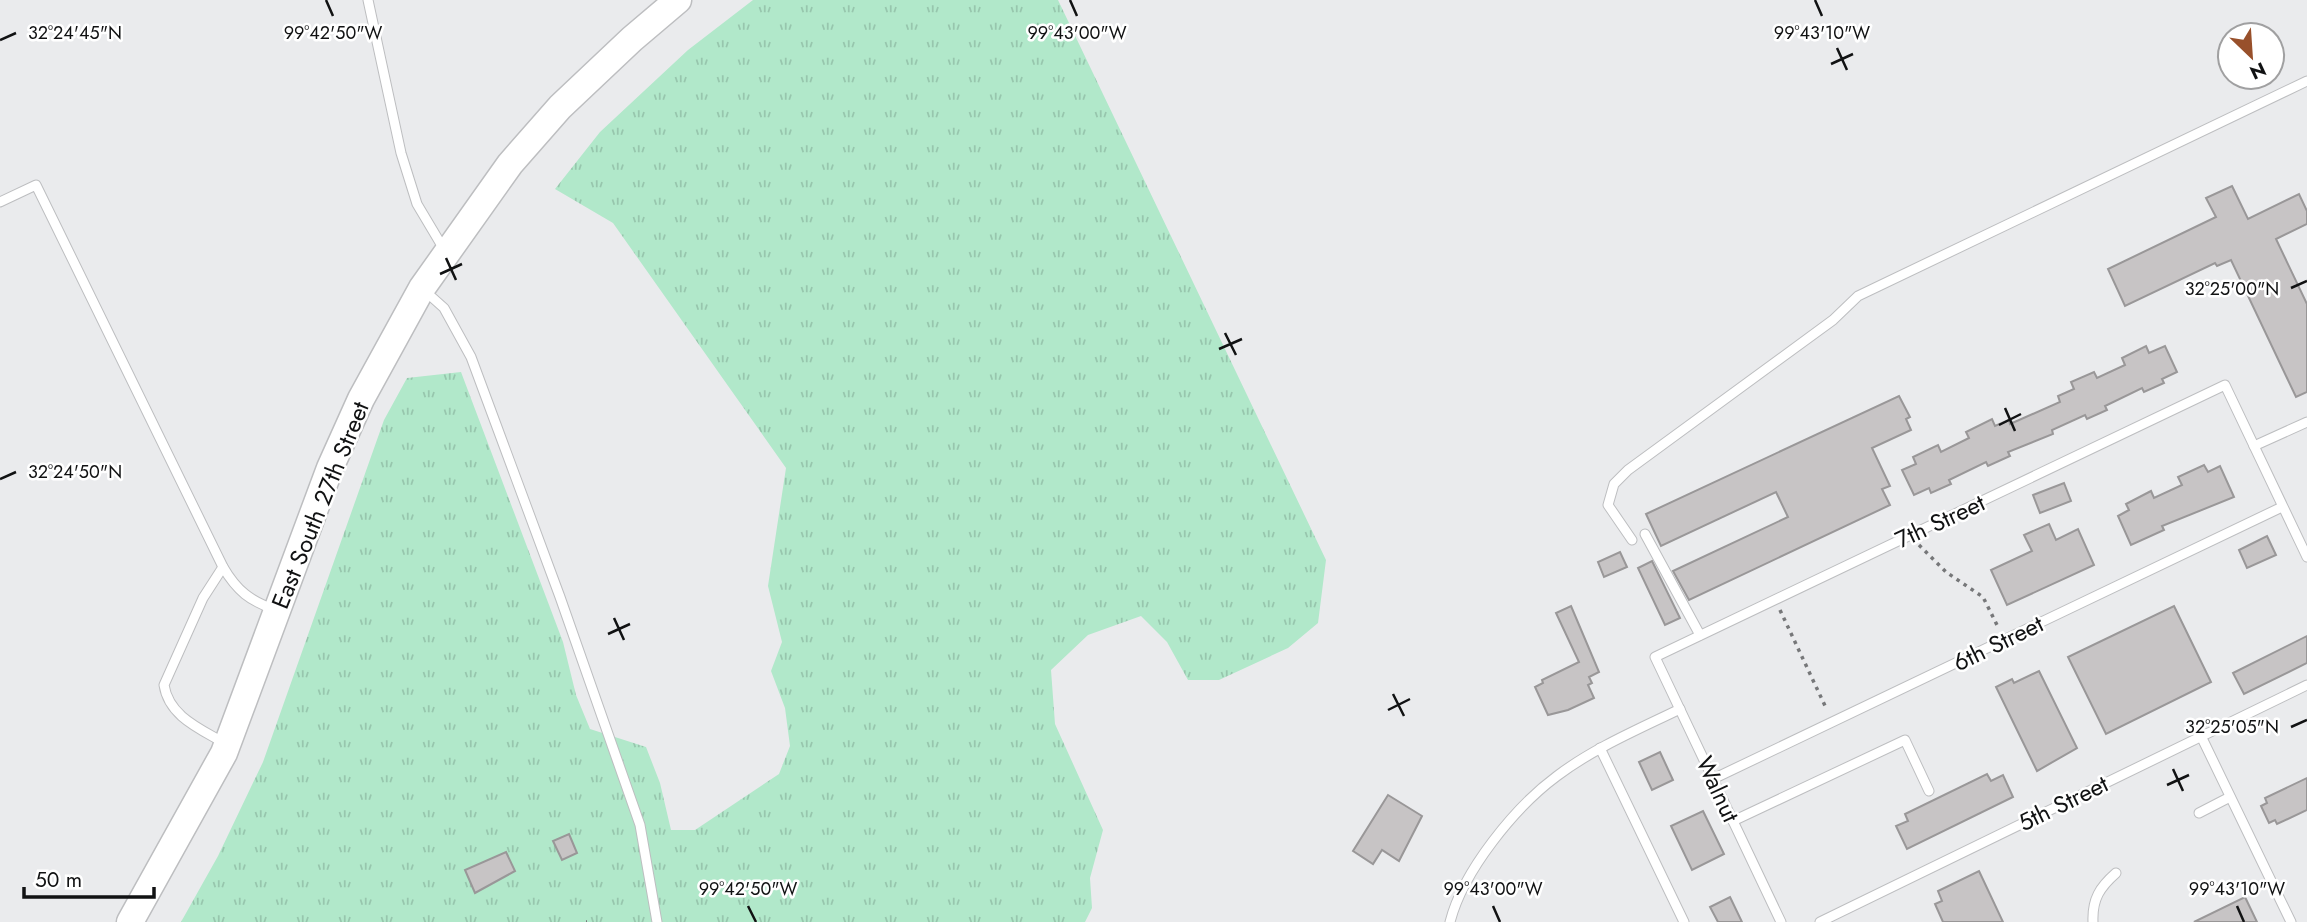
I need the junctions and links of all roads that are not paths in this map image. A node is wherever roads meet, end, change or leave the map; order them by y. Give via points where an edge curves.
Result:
1 (368, 0) edge
2 (678, 0) edge
3 (2307, 81) edge
4 (0, 202) edge
5 (446, 253) junction
6 (422, 288) junction
7 (2307, 422) edge
8 (2254, 446) junction
9 (2283, 507) junction
10 (1645, 534) dead end
11 (1632, 540) dead end
12 (2307, 557) edge
13 (223, 567) junction
14 (278, 611) junction
15 (1699, 635) junction
16 (1655, 657) joint
17 (2307, 685) edge
18 (1680, 709) junction
19 (2201, 736) junction
20 (227, 745) junction
21 (1600, 748) junction
22 (1713, 779) junction
23 (1929, 791) dead end
24 (2231, 797) junction
25 (2199, 813) dead end
26 (1733, 821) junction
27 (2116, 873) dead end
28 (130, 922) edge
29 (657, 922) edge
30 (1450, 922) edge
31 (1684, 922) edge
32 (1781, 922) edge
33 (1819, 922) edge
34 (2093, 922) edge
35 (2291, 922) edge

1 - 5 lane via 417,205
2 - 5 main road, East South 27th Street via 560,107 510,164
3 - 11 lane via 1858,296 1833,320 1668,438 1614,484 1608,505
4 - 13 lane via 36,185
5 - 6 main road, East South 27th Street
6 - 14 main road, East South 27th Street via 361,398
6 - 29 lane via 444,308 475,370 640,825
7 - 8 lane
8 - 9 lane
8 - 15 lane, 7th Street via 2225,385
9 - 12 lane
9 - 22 lane, 6th Street
10 - 15 lane
13 - 14 lane via 237,590
13 - 20 lane via 203,598 164,685 166,699 176,713
14 - 20 main road, East South 27th Street
15 - 16 lane, 7th Street
16 - 18 lane, Walnut
17 - 19 lane, 5th Street
18 - 21 lane
18 - 22 lane, Walnut
19 - 24 lane
19 - 33 lane, 5th Street
20 - 28 main road, East South 27th Street
21 - 30 lane via 1556,776 1516,817 1470,871
21 - 31 lane
22 - 26 lane, Walnut
23 - 26 lane via 1905,740
24 - 25 lane
24 - 35 lane
26 - 32 lane, Walnut
27 - 34 lane via 2099,888

